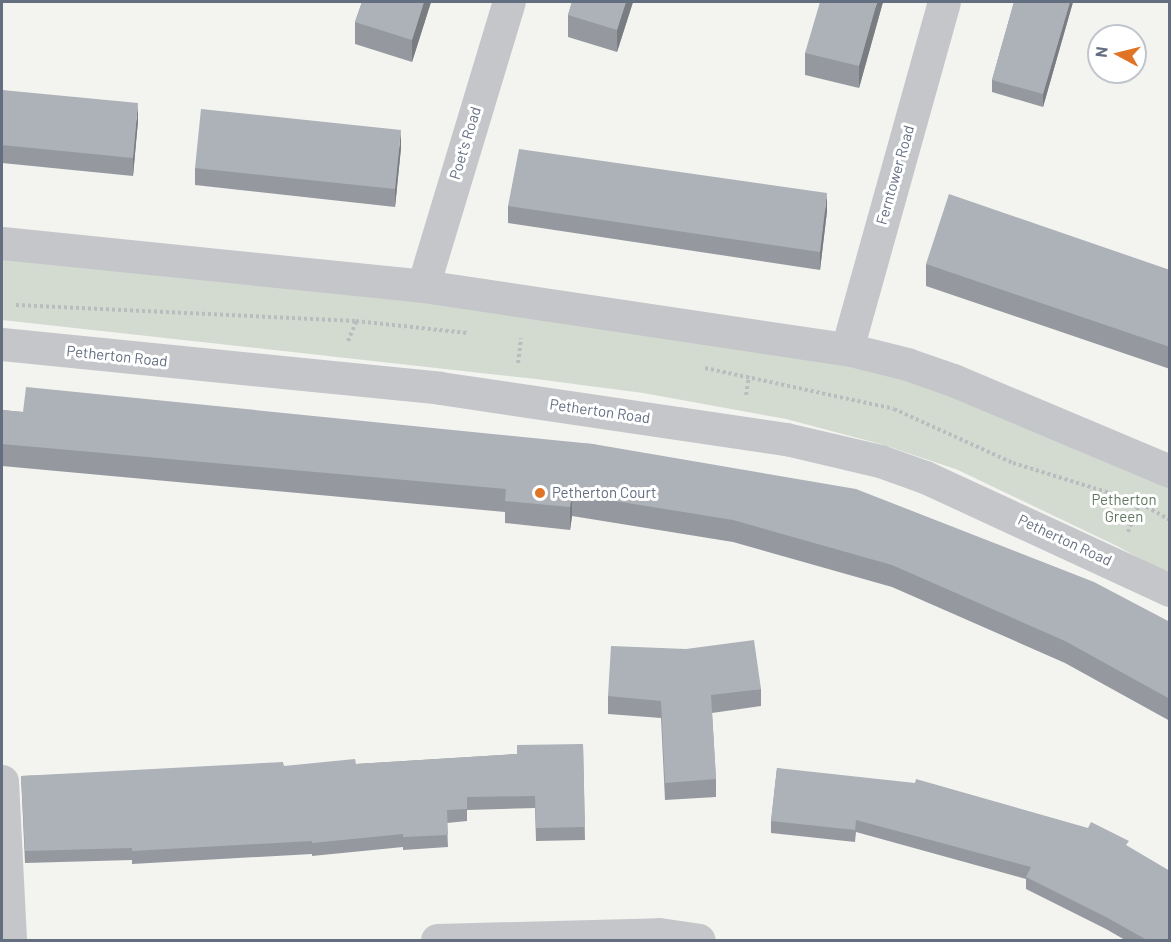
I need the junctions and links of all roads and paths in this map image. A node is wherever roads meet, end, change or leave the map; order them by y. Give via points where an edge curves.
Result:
1 (509, 2) edge
2 (944, 2) edge
3 (2, 243) edge
4 (374, 281) junction
5 (423, 286) junction
6 (526, 302) junction
7 (756, 337) junction
8 (2, 344) edge
9 (847, 349) junction
10 (332, 377) junction
11 (513, 398) junction
12 (739, 431) junction
13 (1170, 471) edge
14 (1144, 495) dead end
15 (1125, 539) dead end
16 (1170, 590) edge
17 (2, 781) edge
18 (10, 940) edge
19 (437, 940) edge
20 (699, 940) edge

1 - 5 street, Poet's Road
2 - 9 street, Ferntower Road
3 - 4 street
4 - 5 street
4 - 10 path
5 - 6 street
6 - 7 street
6 - 11 path
7 - 9 street
7 - 12 path
8 - 10 street, Petherton Road
9 - 13 street via 953,380
10 - 11 street, Petherton Road
11 - 12 street, Petherton Road
12 - 16 street, Petherton Road via 870,459 925,477
14 - 15 path
17 - 18 street
19 - 20 street via 659,934

